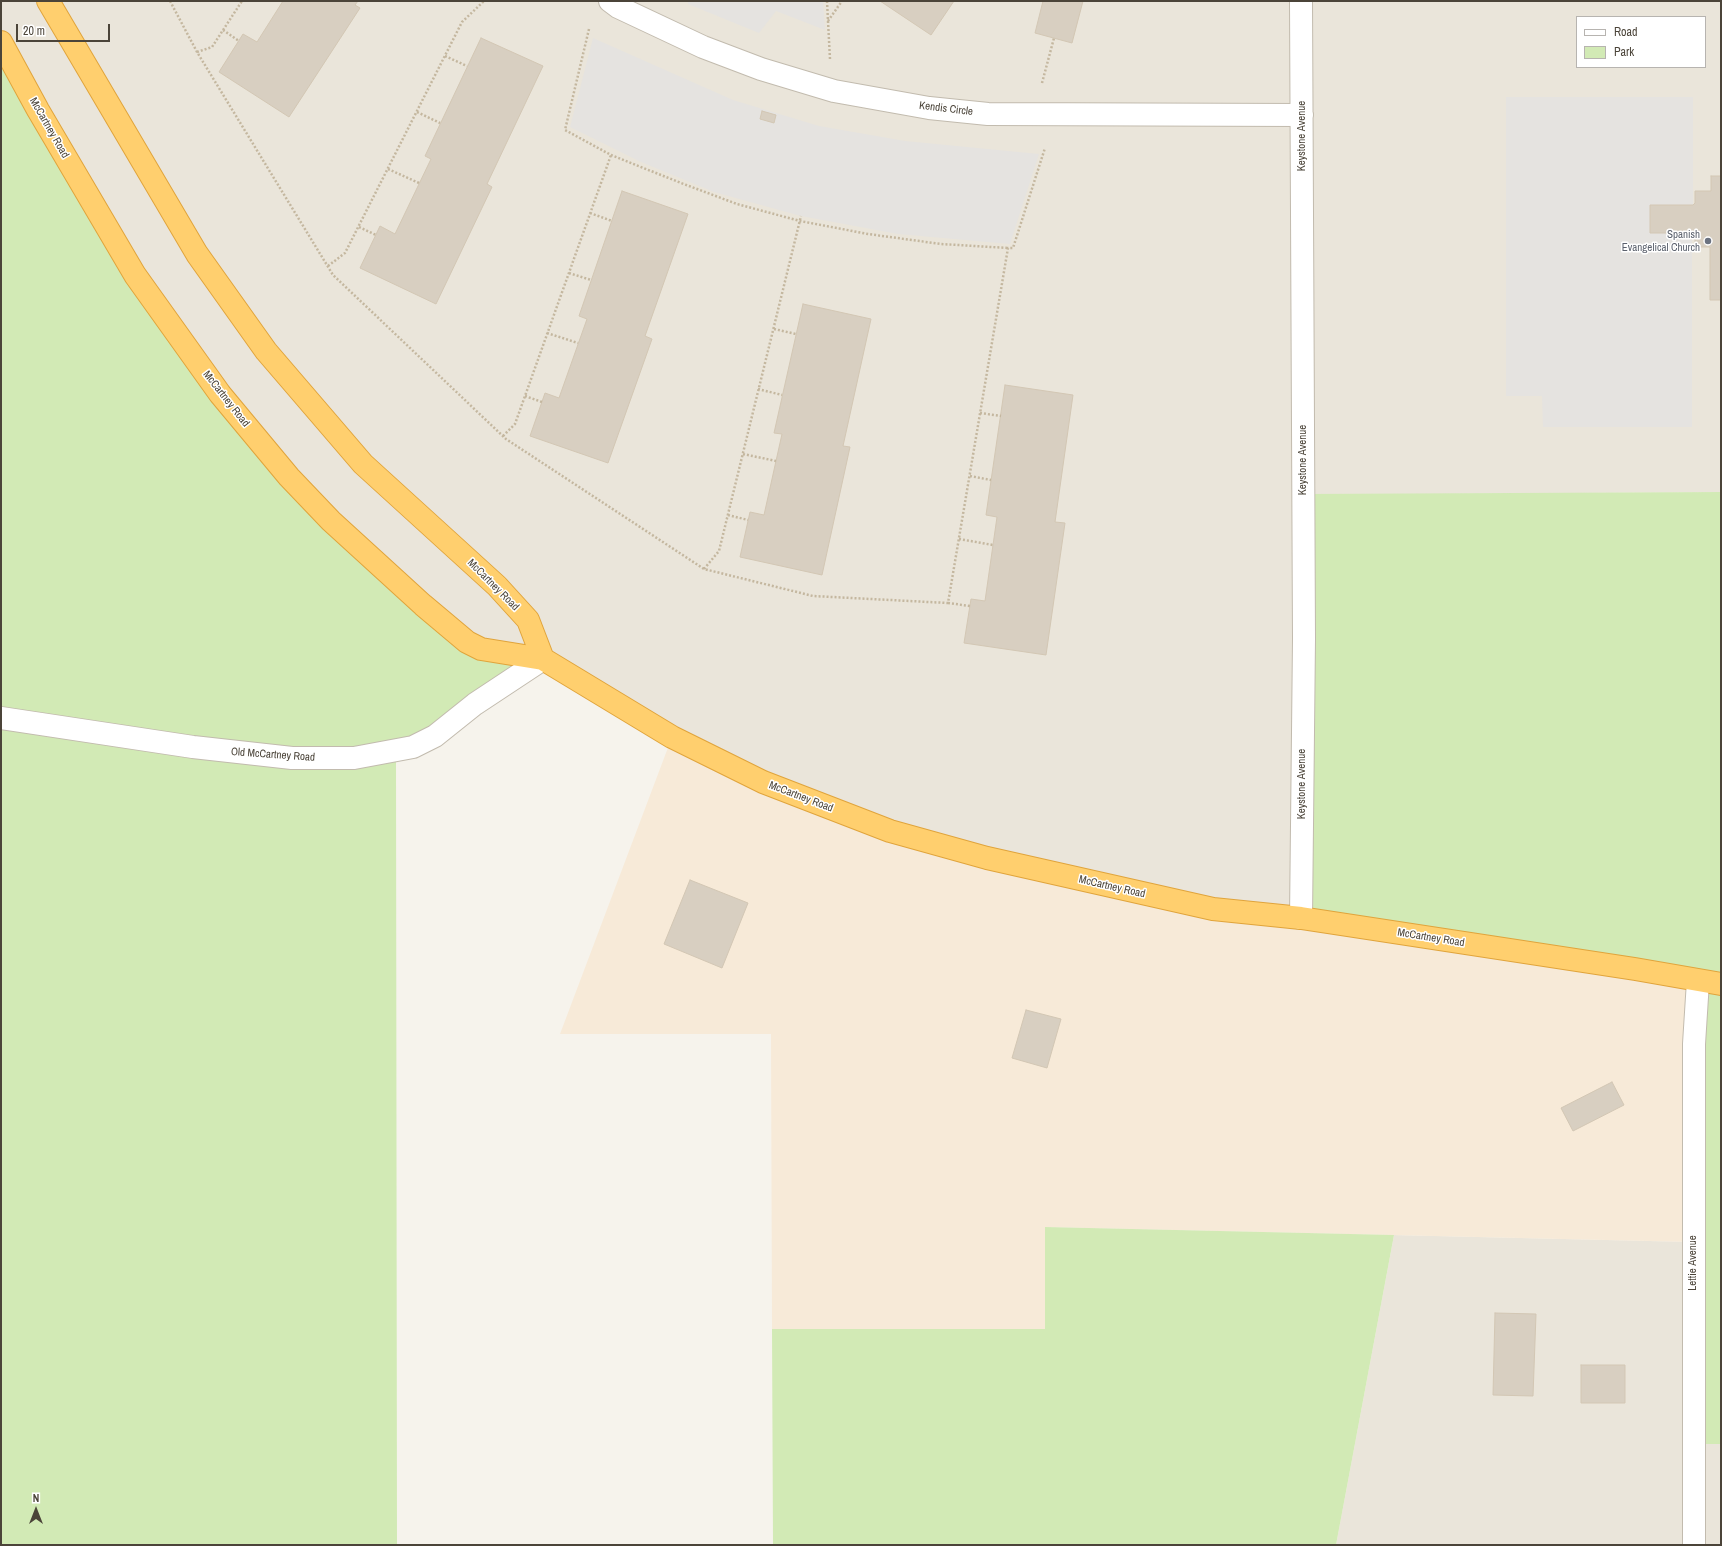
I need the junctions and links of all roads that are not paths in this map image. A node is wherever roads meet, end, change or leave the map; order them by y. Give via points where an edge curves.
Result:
1 (48, 1) edge
2 (610, 1) edge
3 (1301, 1) edge
4 (1, 42) edge
5 (1302, 115) junction
6 (543, 659) junction
7 (1, 718) edge
8 (1301, 918) junction
9 (1698, 981) junction
10 (1721, 984) edge
11 (1694, 1545) edge

1 - 6 highway, McCartney Road via 197,254 266,351 363,464 497,586 528,620
2 - 5 street, Kendis Circle via 702,46 761,69 834,91 929,108 988,114
3 - 5 street, Keystone Avenue
4 - 6 highway, McCartney Road via 38,110 136,275 220,394 289,477 331,521 467,642 481,649
5 - 8 street, Keystone Avenue via 1304,639
6 - 7 street, Old McCartney Road via 475,704 435,736 413,747 354,758 292,758 193,747
6 - 8 highway, McCartney Road via 672,737 763,782 890,831 987,858 1213,909
8 - 9 highway, McCartney Road
9 - 10 highway, McCartney Road
9 - 11 street, Lettie Avenue via 1694,1044

